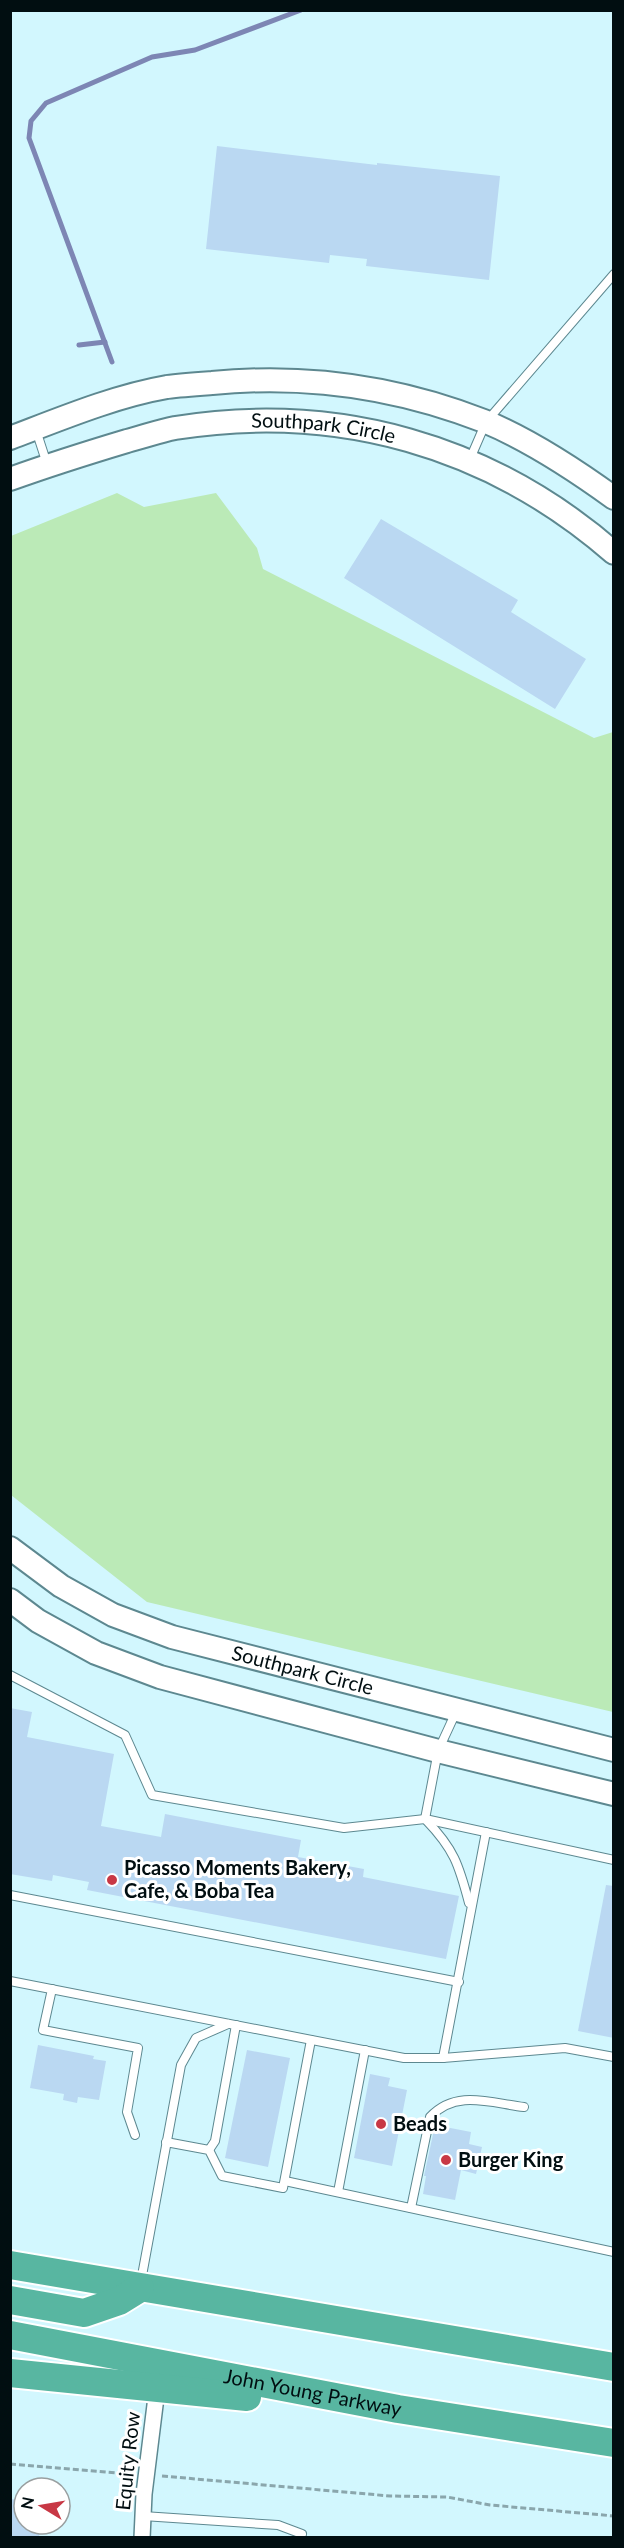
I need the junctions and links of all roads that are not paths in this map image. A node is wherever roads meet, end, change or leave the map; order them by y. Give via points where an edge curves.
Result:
1 (614, 274) edge
2 (486, 422) junction
3 (36, 428) junction
4 (10, 438) edge
5 (469, 460) junction
6 (48, 465) junction
7 (10, 480) edge
8 (614, 498) edge
9 (614, 553) edge
10 (10, 1548) edge
11 (10, 1600) edge
12 (10, 1675) edge
13 (457, 1710) junction
14 (614, 1750) edge
15 (438, 1751) junction
16 (614, 1794) edge
17 (425, 1819) junction
18 (486, 1832) junction
19 (614, 1860) edge
20 (10, 1896) edge
21 (470, 1907) junction
22 (10, 1981) edge
23 (459, 1982) junction
24 (52, 1989) junction
25 (232, 2024) junction
26 (311, 2040) junction
27 (365, 2050) junction
28 (614, 2057) edge
29 (442, 2058) junction
30 (524, 2107) dead end
31 (135, 2135) dead end
32 (166, 2142) junction
33 (209, 2150) junction
34 (285, 2181) junction
35 (338, 2192) junction
36 (411, 2208) junction
37 (10, 2249) edge
38 (614, 2252) edge
39 (10, 2265) edge
40 (108, 2282) junction
41 (140, 2288) junction
42 (10, 2300) edge
43 (10, 2335) edge
44 (614, 2367) edge
45 (10, 2373) edge
46 (157, 2389) junction
47 (398, 2409) junction
48 (614, 2443) edge
49 (144, 2516) junction
50 (142, 2538) edge
51 (301, 2538) edge

1 - 2 lane
2 - 3 street via 363,386 307,380 166,387
2 - 5 lane
2 - 8 street via 544,452
3 - 4 street
3 - 6 lane
5 - 6 street, Southpark Circle via 356,428 305,422 240,422 174,428
5 - 9 street, Southpark Circle via 523,488 587,530
6 - 7 street, Southpark Circle
10 - 13 street, Southpark Circle via 61,1586 113,1615 172,1637
11 - 15 street, Southpark Circle via 38,1621 96,1653 160,1677
12 - 17 lane via 125,1735 152,1795 344,1828
13 - 14 street, Southpark Circle
13 - 15 lane
15 - 16 street, Southpark Circle
15 - 17 lane
17 - 18 lane
17 - 21 lane via 458,1862
18 - 19 lane
18 - 21 lane
20 - 23 lane
21 - 23 lane
22 - 24 lane
23 - 29 lane
24 - 25 lane
24 - 31 lane via 43,2030 138,2048 127,2112
25 - 26 lane
25 - 32 lane via 196,2038 181,2065
25 - 33 lane via 215,2141
26 - 27 lane
26 - 34 lane
27 - 29 lane via 404,2058
27 - 35 lane
28 - 29 lane via 566,2048
30 - 36 lane via 459,2098 438,2108 430,2117
32 - 33 lane
32 - 41 lane
33 - 34 lane via 222,2176 283,2188
34 - 35 lane
35 - 36 lane
36 - 38 lane
37 - 40 highway
39 - 40 highway
40 - 41 highway
41 - 42 highway via 119,2301 84,2313
41 - 44 highway
43 - 47 highway, John Young Parkway
45 - 46 highway
46 - 47 highway
46 - 49 street, Equity Row
47 - 48 highway, John Young Parkway
49 - 50 street, Equity Row
49 - 51 lane via 278,2525 302,2534

